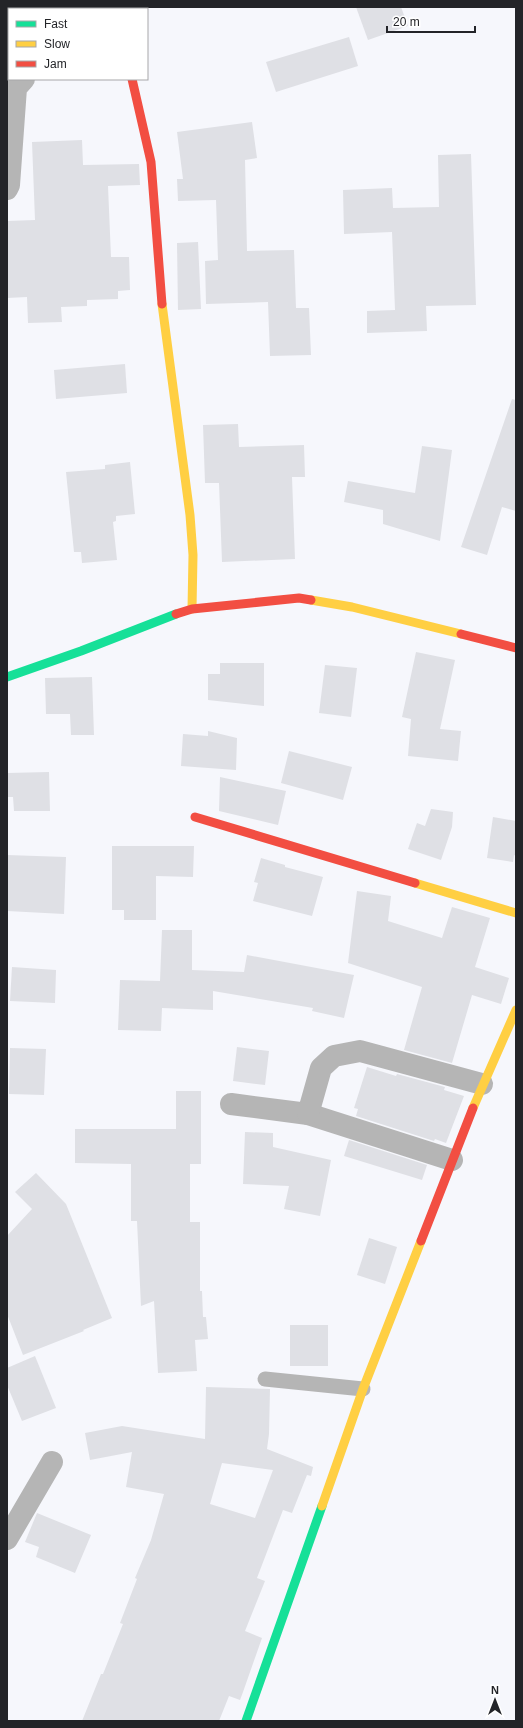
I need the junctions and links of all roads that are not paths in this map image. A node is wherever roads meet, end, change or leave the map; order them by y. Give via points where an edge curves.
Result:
1 (23, 80) edge
2 (132, 80) edge
3 (7, 189) edge
4 (192, 609) junction
5 (516, 648) edge
6 (7, 677) edge
7 (195, 817) dead end
8 (516, 913) edge
9 (516, 1010) edge
10 (482, 1084) junction
11 (231, 1104) dead end
12 (308, 1114) junction
13 (452, 1160) junction
14 (265, 1379) dead end
15 (363, 1389) junction
16 (52, 1462) dead end
17 (7, 1539) edge
18 (246, 1721) edge

1 - 3 street via 16,88
2 - 4 street via 151,162 160,288 190,515
4 - 5 street via 298,598 352,607
4 - 6 street
7 - 8 street
9 - 10 street
10 - 12 street via 360,1051 334,1056 321,1068
10 - 13 street
11 - 12 street
12 - 13 street
13 - 15 street
14 - 15 lane
15 - 18 street
16 - 17 street

